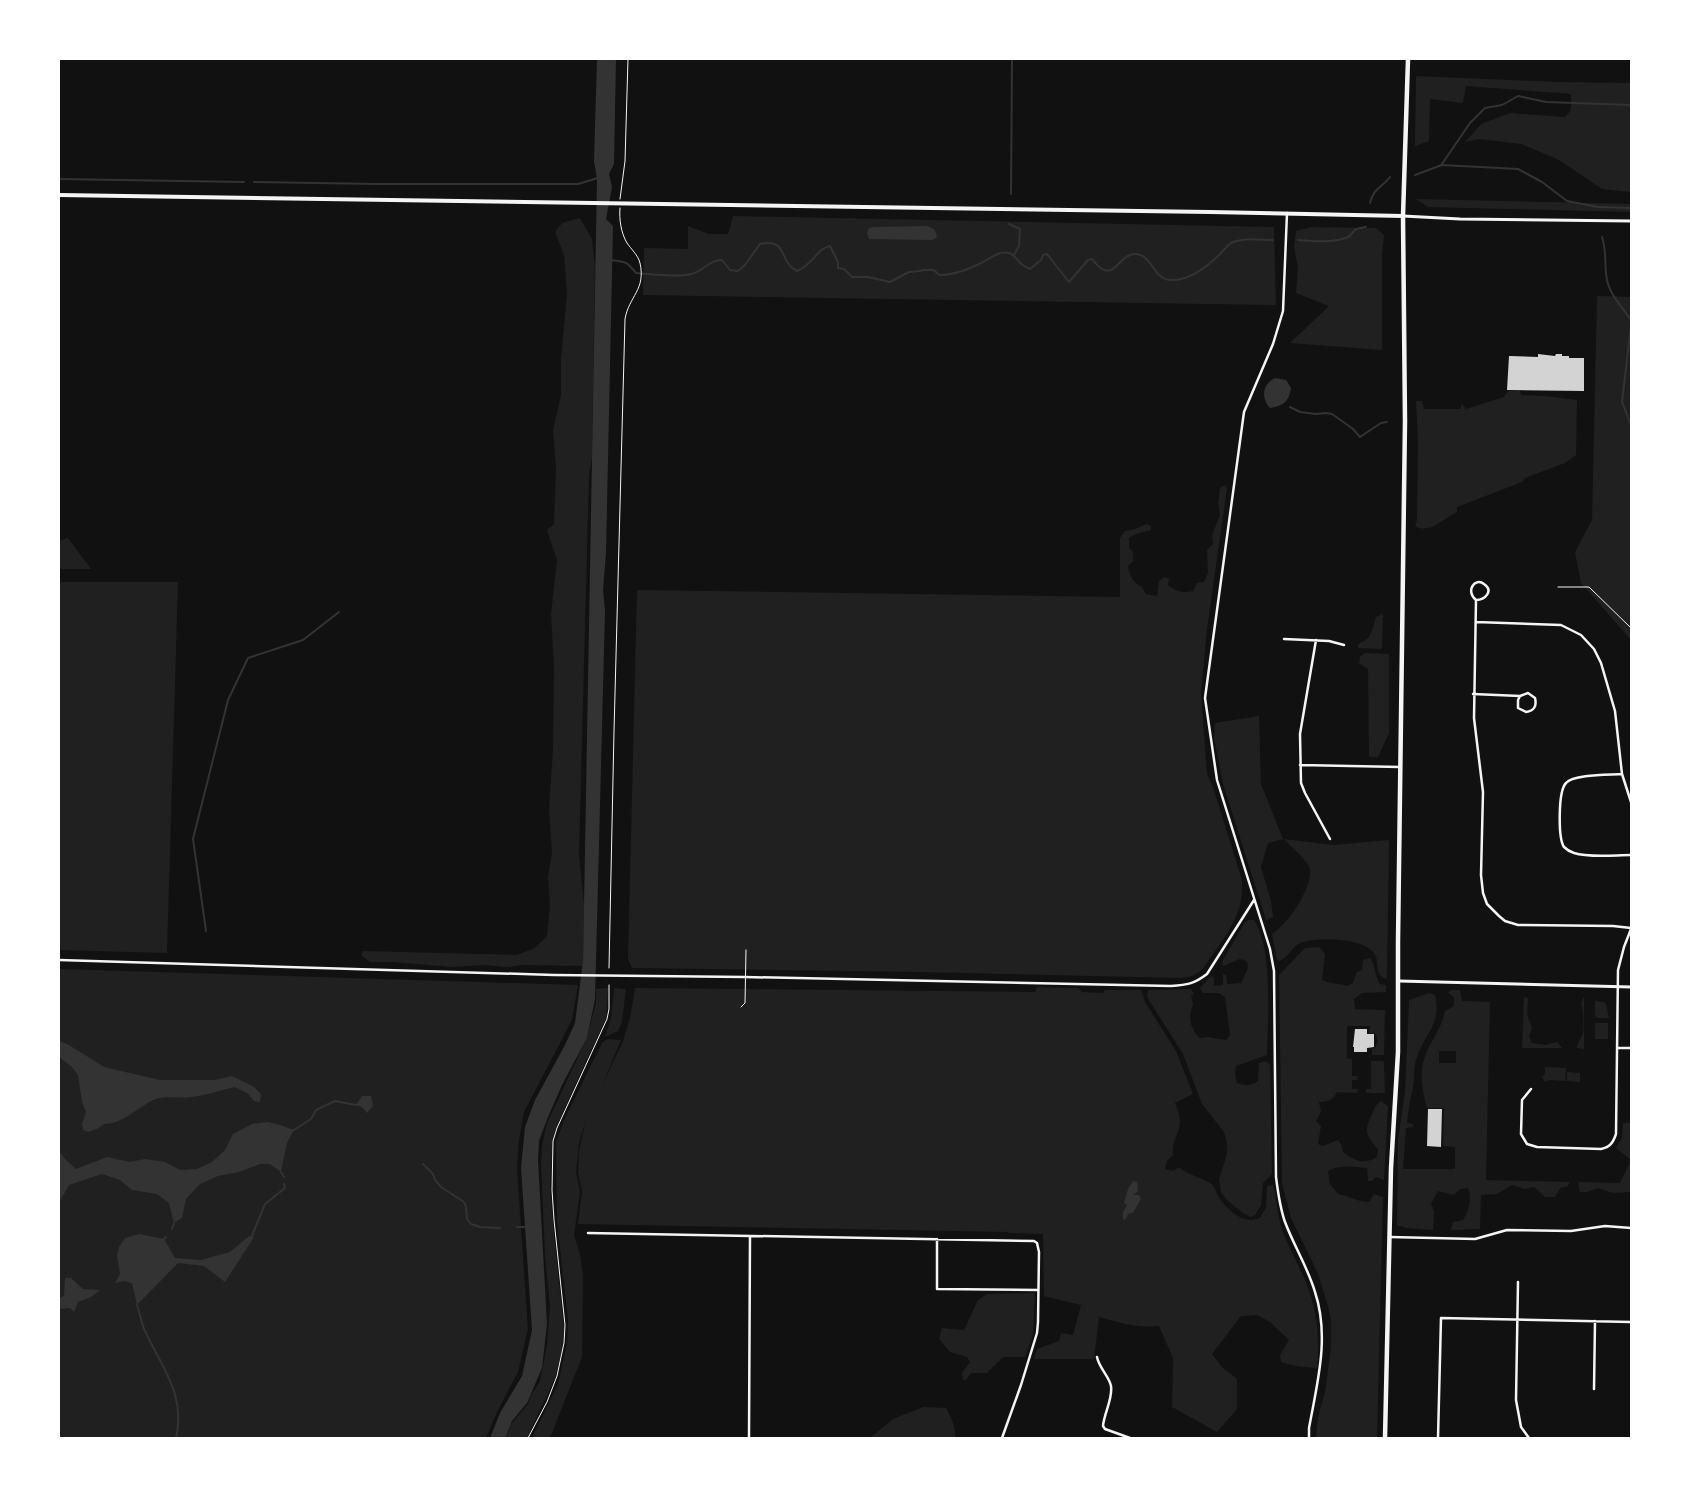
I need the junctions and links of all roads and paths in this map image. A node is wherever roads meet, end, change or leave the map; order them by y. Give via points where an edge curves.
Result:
1 (628, 59) edge
2 (1408, 59) edge
3 (59, 195) edge
4 (1287, 213) junction
5 (1403, 216) junction
6 (1631, 222) edge
7 (1558, 587) dead end
8 (1476, 600) junction
9 (1476, 622) junction
10 (1631, 628) edge
11 (1284, 639) dead end
12 (1316, 640) junction
13 (1344, 645) dead end
14 (1473, 694) junction
15 (1520, 696) junction
16 (1300, 766) junction
17 (1400, 767) junction
18 (1622, 774) junction
19 (1631, 802) edge
20 (1330, 839) dead end
21 (1631, 855) edge
22 (1254, 900) junction
23 (1631, 929) edge
24 (746, 950) dead end
25 (59, 960) edge
26 (609, 968) dead end
27 (745, 976) junction
28 (1399, 981) junction
29 (609, 985) dead end
30 (1618, 987) junction
31 (1631, 987) edge
32 (741, 1007) dead end
33 (1617, 1048) junction
34 (1631, 1048) edge
35 (1531, 1089) dead end
36 (1631, 1228) edge
37 (588, 1233) dead end
38 (750, 1236) junction
39 (1390, 1236) junction
40 (936, 1239) junction
41 (1518, 1282) dead end
42 (1039, 1290) junction
43 (1517, 1319) junction
44 (1595, 1321) junction
45 (1631, 1322) edge
46 (1097, 1357) dead end
47 (1594, 1390) dead end
48 (528, 1438) edge
49 (749, 1438) edge
50 (1002, 1438) edge
51 (1130, 1438) edge
52 (1309, 1438) edge
53 (1385, 1438) edge
54 (1438, 1438) edge
55 (1529, 1438) edge

1 - 26 path via 626,161 620,212 624,238 639,260 640,282 626,319
2 - 5 main road
3 - 4 main road
4 - 5 main road
4 - 22 street via 1284,311 1244,412 1205,698 1217,780
5 - 6 street
5 - 17 main road via 1405,422
7 - 10 path via 1589,587
8 - 8 street via 1470,592 1471,587 1480,582 1488,588 1488,593 1486,598
8 - 9 street
9 - 14 street
9 - 18 street via 1561,625 1581,635 1594,649 1610,691
11 - 12 street
12 - 13 street
12 - 16 street via 1300,734
14 - 15 street
14 - 23 street via 1483,792 1481,875 1487,904 1504,921 1518,925
15 - 15 street via 1517,704 1522,711 1533,709 1536,702 1532,695
16 - 17 street
16 - 20 street via 1305,793
17 - 28 main road
18 - 19 street
18 - 21 street via 1579,778 1566,783 1561,792 1561,835 1564,846 1572,853
22 - 27 street via 1207,974 1188,985
22 - 52 street via 1270,949 1274,978 1278,1199 1315,1292 1322,1329 1321,1360
23 - 30 street via 1618,970
24 - 27 lane
25 - 27 street via 554,975
27 - 32 lane via 745,1003
28 - 30 street
28 - 39 main road
29 - 48 path via 607,1019 553,1141 554,1220 564,1343 557,1376
30 - 31 street
30 - 33 street
33 - 34 street
33 - 35 street via 1616,1134 1610,1145 1601,1149 1554,1148 1525,1142 1521,1134 1522,1100
36 - 39 street via 1618,1225 1571,1231 1507,1230 1475,1239
37 - 38 street
38 - 40 street
38 - 49 street
39 - 53 main road
40 - 42 street via 1029,1240 1038,1243
40 - 42 street via 937,1289
41 - 43 street
42 - 50 street via 1036,1333
43 - 44 street
43 - 54 street via 1441,1318
43 - 55 street via 1516,1400 1521,1427
44 - 45 street
44 - 47 street
46 - 51 street via 1111,1387 1103,1426 1105,1430

